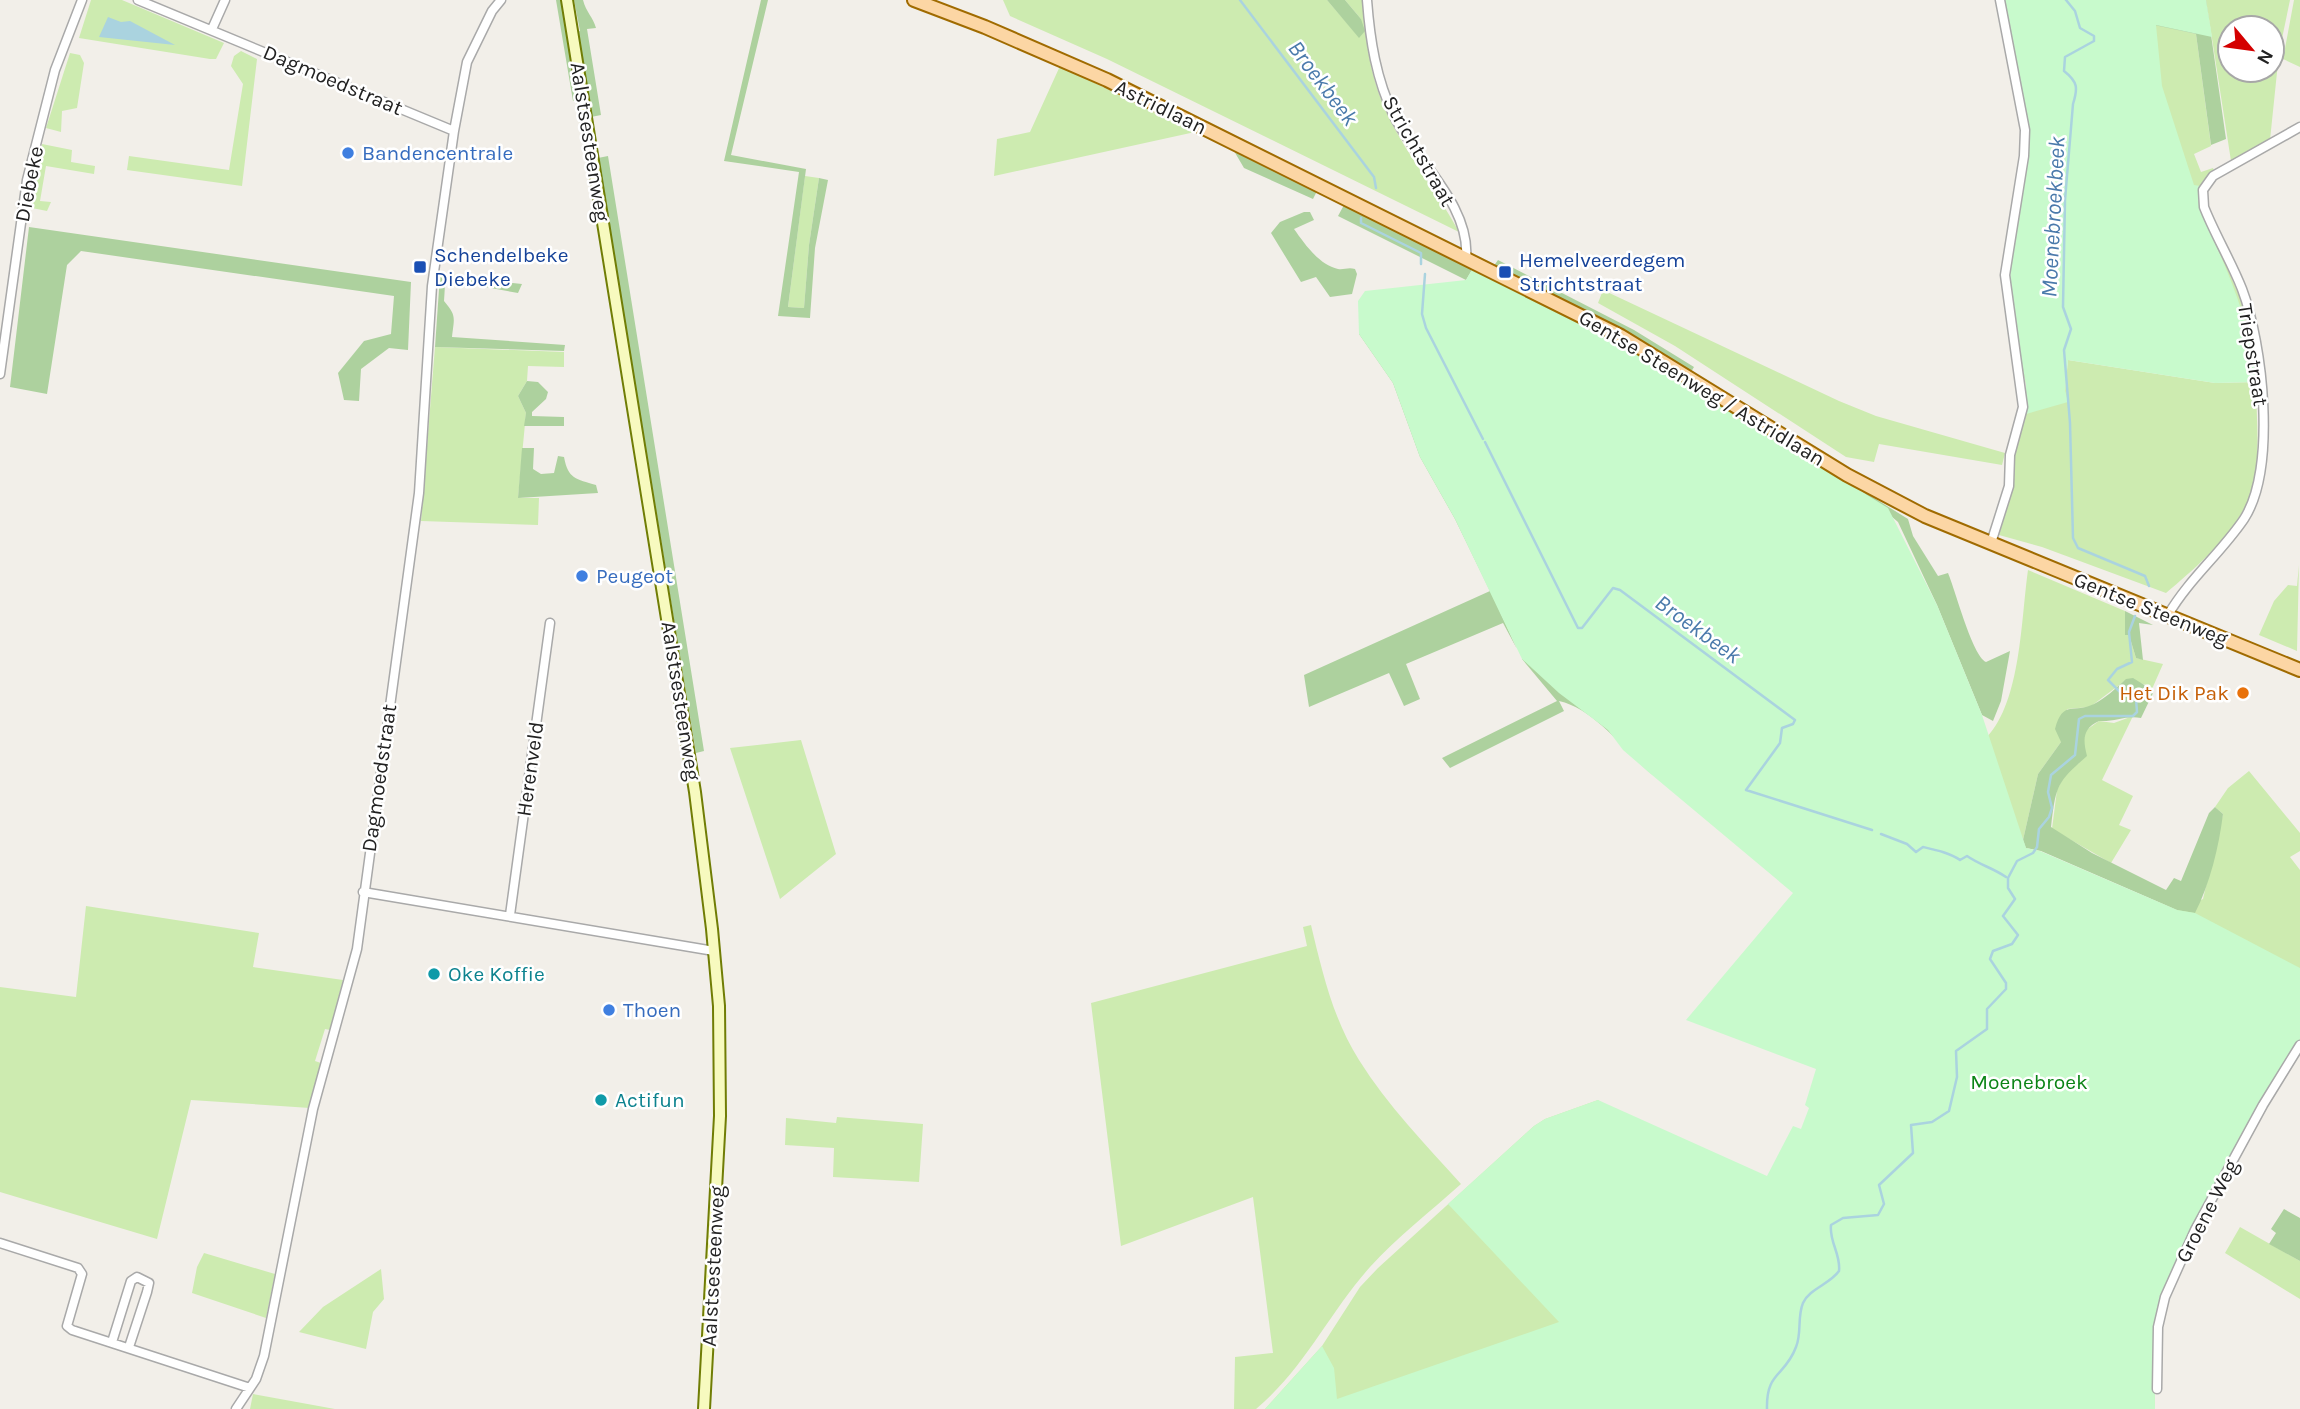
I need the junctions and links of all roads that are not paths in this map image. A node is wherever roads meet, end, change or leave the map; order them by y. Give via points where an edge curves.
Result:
1 (82, 0) edge
2 (138, 0) edge
3 (225, 0) edge
4 (500, 0) edge
5 (567, 0) edge
6 (914, 0) edge
7 (1367, 0) edge
8 (2000, 0) edge
9 (212, 29) junction
10 (2300, 127) edge
11 (454, 131) junction
12 (1403, 226) joint
13 (1466, 259) junction
14 (0, 374) edge
15 (1997, 546) junction
16 (2168, 615) junction
17 (550, 623) dead end
18 (2300, 670) edge
19 (363, 892) junction
20 (510, 915) junction
21 (715, 951) junction
22 (2300, 1045) edge
23 (0, 1243) edge
24 (112, 1342) junction
25 (129, 1347) junction
26 (250, 1388) junction
27 (2157, 1389) dead end
28 (236, 1409) edge
29 (704, 1409) edge

1 - 14 street, Diebeke via 55,70 27,180
2 - 9 street
3 - 9 street
4 - 11 street, Dagmoedstraat via 467,62
5 - 21 main road, Aalstsesteenweg via 695,792
6 - 12 main road, Astridlaan via 1107,80
7 - 13 street, Strichtstraat via 1372,49 1385,96 1452,205 1466,241
8 - 15 street via 2025,130 2005,275 2023,407 2010,455
9 - 11 street, Dagmoedstraat
10 - 16 street, Triepstraat via 2213,176 2203,190 2204,207 2249,311 2258,358 2264,453 2258,486 2244,518
11 - 19 street, Dagmoedstraat via 432,286 413,544
12 - 13 main road, Gentse Steenweg / Astridlaan
13 - 15 main road, Gentse Steenweg / Astridlaan via 1621,335 1895,502
15 - 16 main road, Gentse Steenweg
16 - 18 main road, Gentse Steenweg
17 - 20 street, Herenveld
19 - 20 street
19 - 26 street, Dagmoedstraat via 351,976 313,1109 264,1356
20 - 21 street
21 - 29 main road, Aalstsesteenweg via 720,1116
22 - 27 street, Groene Weg via 2194,1230 2165,1297 2158,1327
23 - 24 street via 78,1268 82,1274 67,1326
24 - 25 street
24 - 25 street via 131,1281 145,1279 147,1292
25 - 26 street
26 - 28 street, Dagmoedstraat

